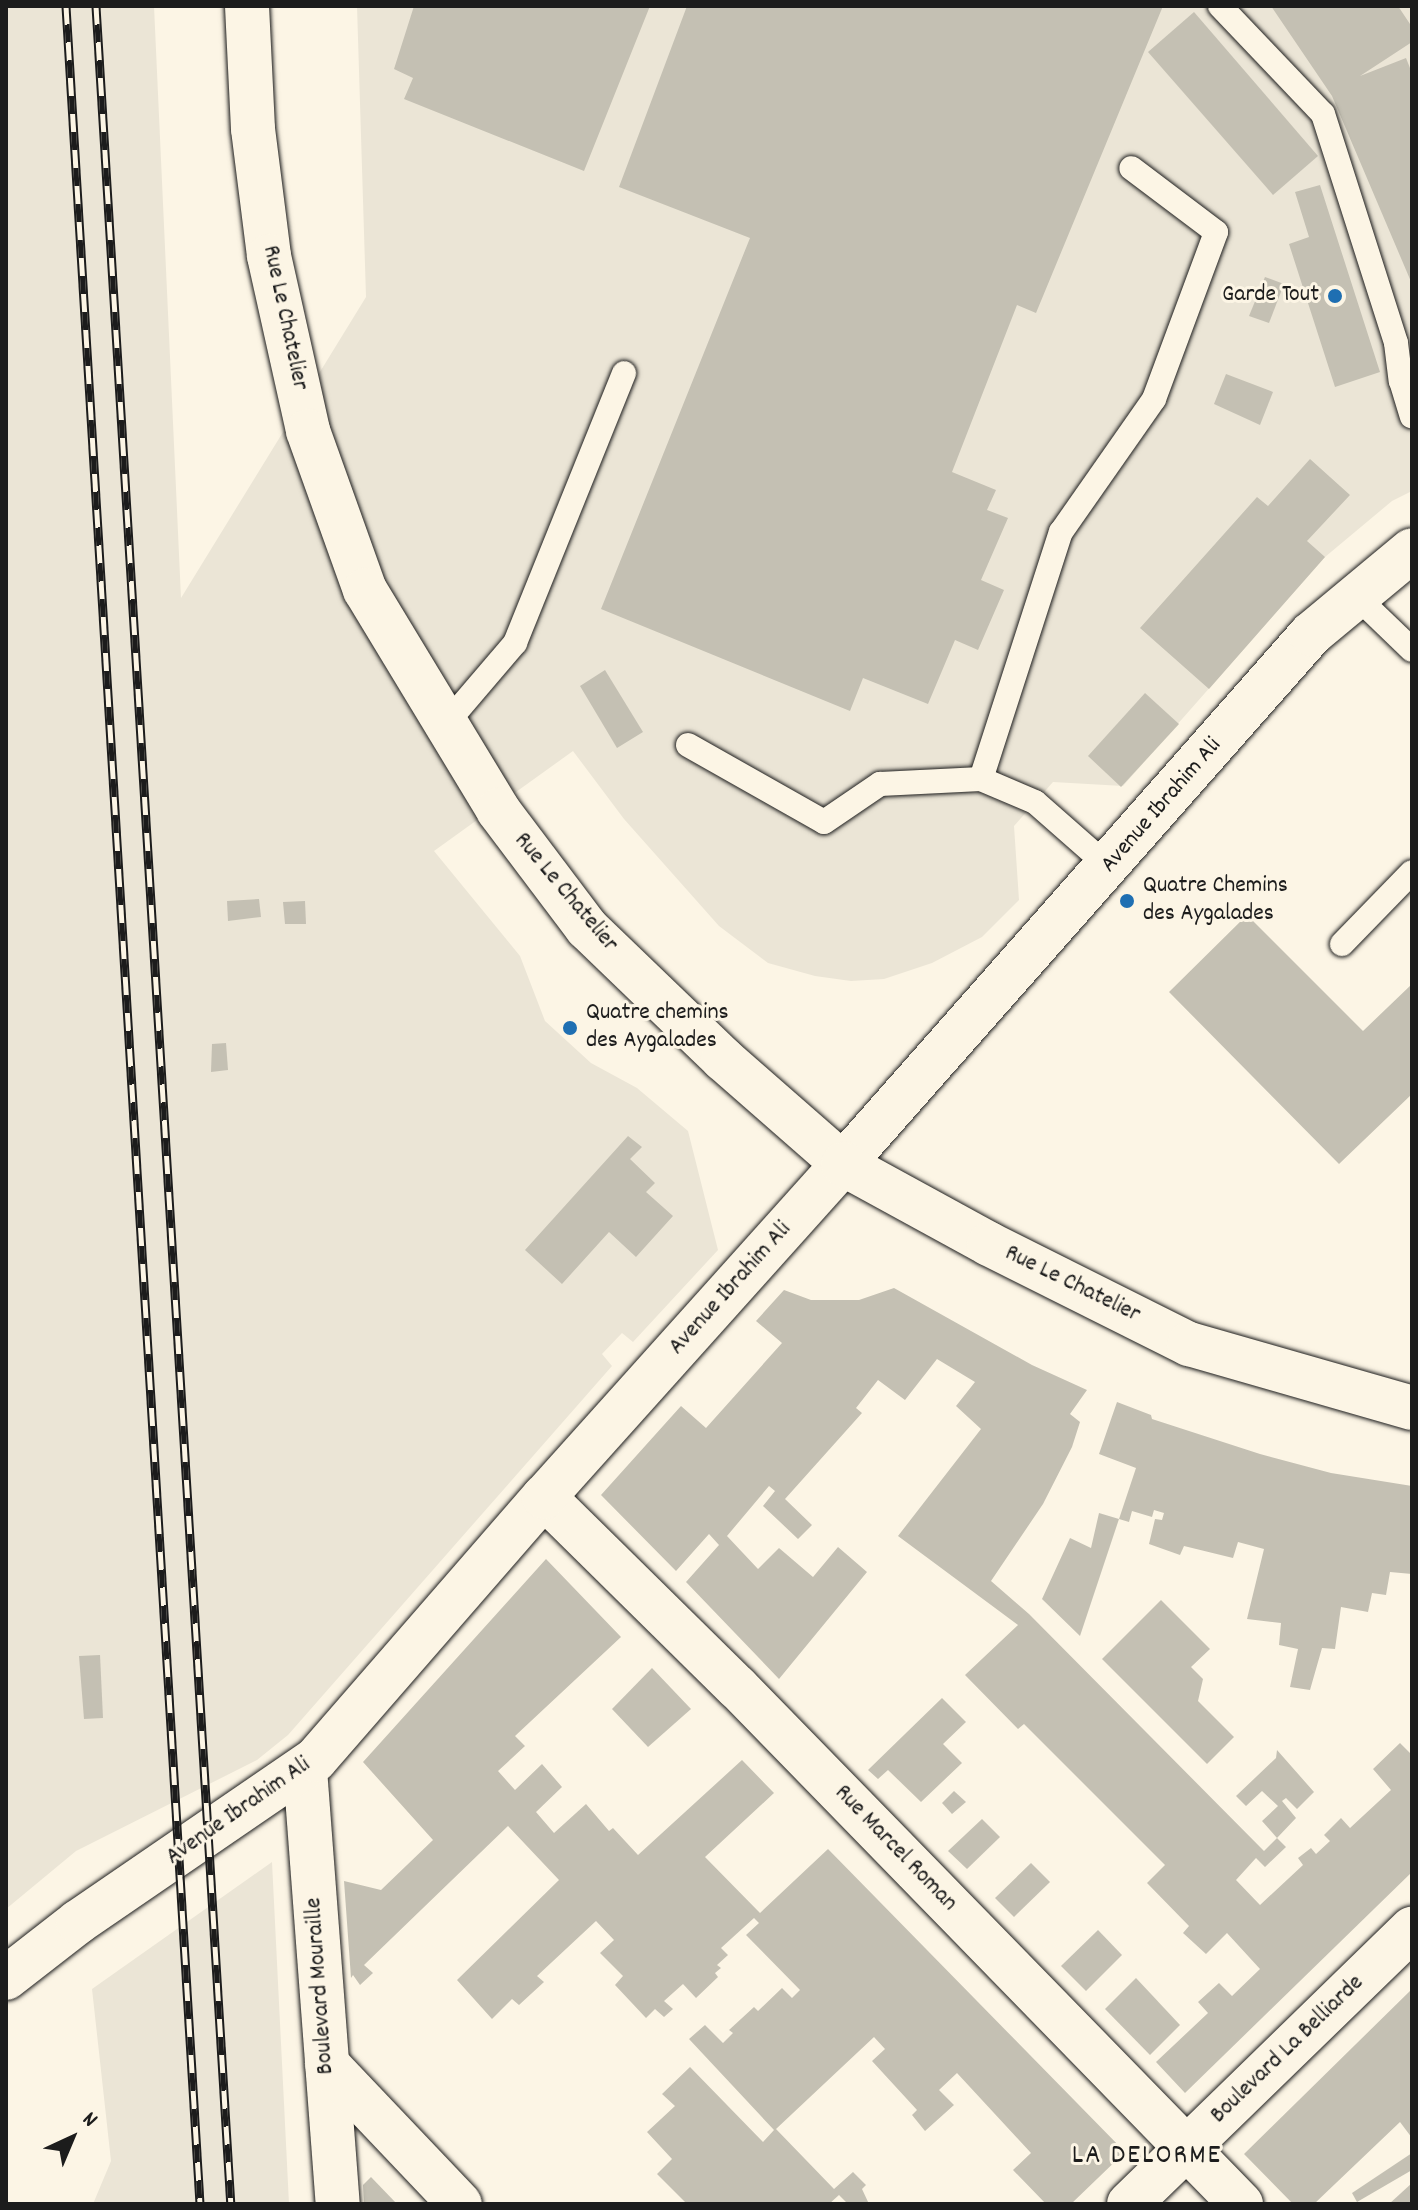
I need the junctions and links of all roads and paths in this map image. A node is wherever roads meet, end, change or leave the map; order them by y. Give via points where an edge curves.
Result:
1 (247, 6) edge
2 (1220, 6) edge
3 (1131, 168) dead end
4 (624, 373) dead end
5 (1406, 379) edge
6 (1412, 416) edge
7 (1412, 550) edge
8 (1357, 597) junction
9 (1412, 650) edge
10 (445, 725) junction
11 (688, 745) dead end
12 (981, 779) junction
13 (1109, 867) junction
14 (1412, 872) edge
15 (1342, 944) dead end
16 (843, 1164) junction
17 (1412, 1408) edge
18 (544, 1497) junction
19 (305, 1769) junction
20 (1412, 1929) edge
21 (6, 1978) edge
22 (327, 2064) junction
23 (1186, 2148) junction
24 (338, 2204) edge
25 (460, 2204) edge
26 (1129, 2204) edge
27 (1241, 2204) edge

1 - 10 street, Rue Le Chatelier via 253,129 269,256 308,431 365,590
2 - 5 lane via 1323,114
3 - 12 lane via 1216,232 1154,399 1061,532
4 - 10 lane via 515,643
5 - 6 lane
7 - 8 street, Avenue Ibrahim Ali
8 - 9 lane
8 - 13 street, Avenue Ibrahim Ali via 1311,634
10 - 16 street, Rue Le Chatelier via 498,810 587,928 723,1059
11 - 12 lane via 824,822 880,784
12 - 13 lane via 1035,802
13 - 16 street, Avenue Ibrahim Ali
14 - 15 lane
16 - 17 street, Rue Le Chatelier via 1189,1344
16 - 18 street, Avenue Ibrahim Ali
18 - 19 street, Avenue Ibrahim Ali
18 - 23 street, Rue Marcel Roman via 737,1687
19 - 21 street, Avenue Ibrahim Ali via 78,1922
19 - 22 street, Boulevard Mouraille
20 - 23 street, Boulevard La Belliarde
22 - 24 street, Boulevard Mouraille
22 - 25 street
23 - 26 street, Boulevard La Belliarde
23 - 27 street, Rue Marcel Roman

